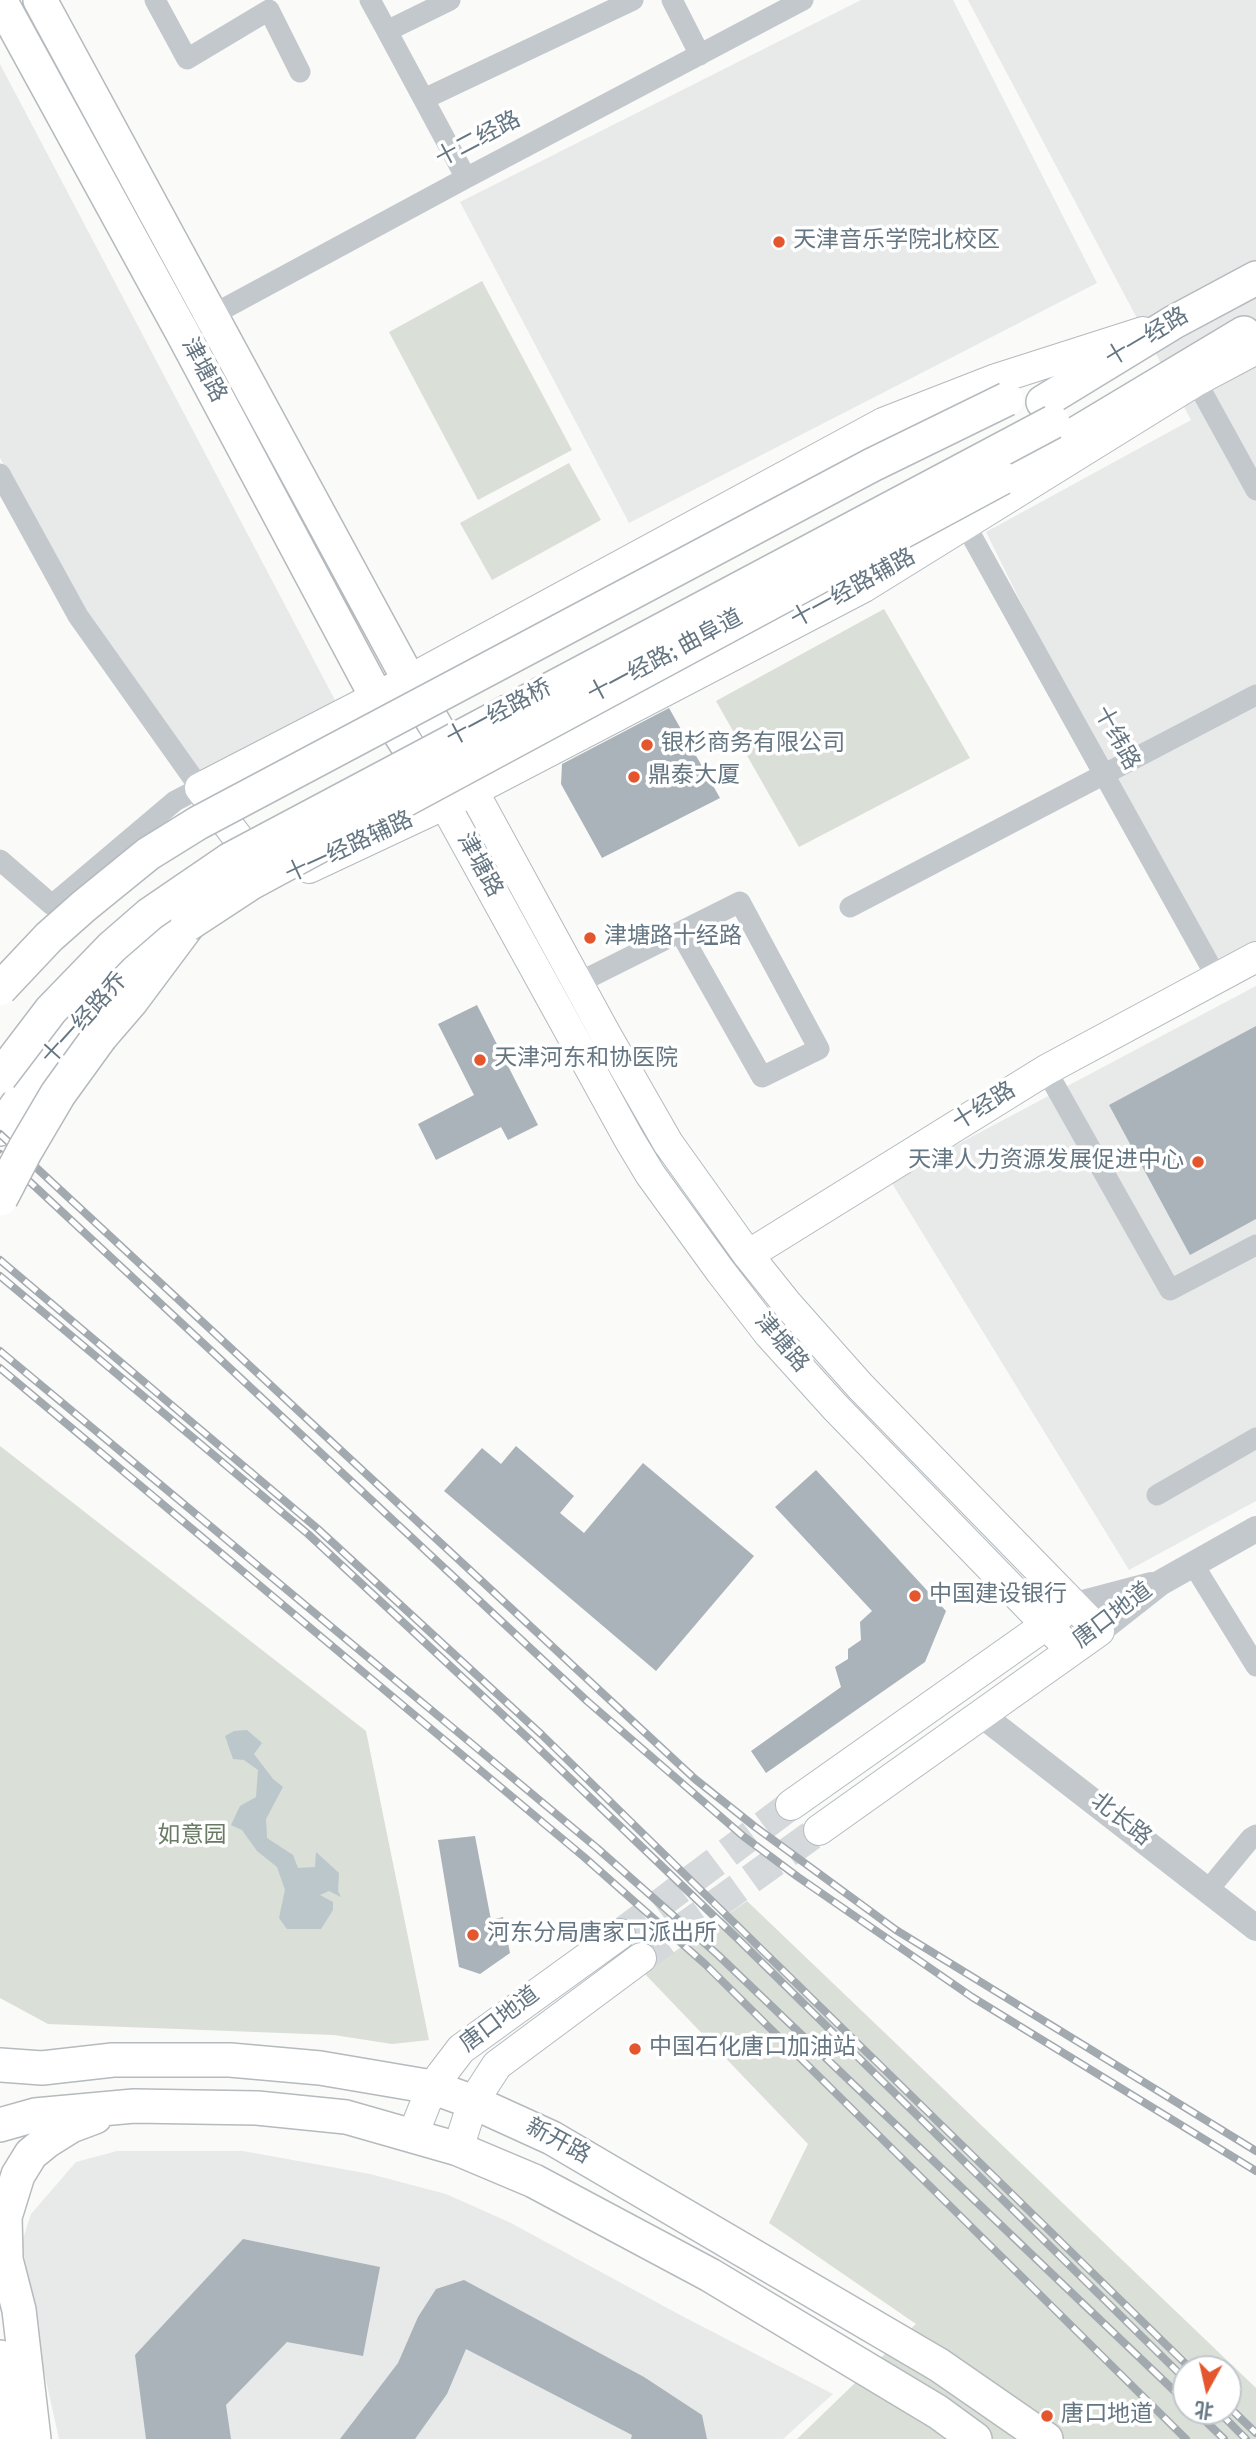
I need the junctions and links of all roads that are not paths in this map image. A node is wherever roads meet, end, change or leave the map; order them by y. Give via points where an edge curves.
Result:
1 (0, 0) edge
2 (40, 0) edge
3 (155, 0) edge
4 (370, 0) edge
5 (450, 0) edge
6 (633, 0) edge
7 (672, 0) edge
8 (273, 3) edge
9 (789, 3) edge
10 (387, 31) junction
11 (700, 55) junction
12 (300, 72) dead end
13 (424, 99) junction
14 (466, 178) junction
15 (1256, 278) edge
16 (213, 315) junction
17 (1174, 322) junction
18 (182, 332) junction
19 (1252, 336) edge
20 (1196, 381) junction
21 (1048, 412) junction
22 (0, 474) edge
23 (1256, 490) edge
24 (965, 526) junction
25 (409, 680) junction
26 (1256, 695) edge
27 (376, 696) junction
28 (1105, 775) junction
29 (200, 788) junction
30 (459, 798) junction
31 (0, 860) edge
32 (850, 907) dead end
33 (187, 925) junction
34 (680, 932) junction
35 (1256, 957) edge
36 (1217, 978) junction
37 (578, 983) junction
38 (0, 989) edge
39 (0, 1044) edge
40 (1046, 1070) junction
41 (0, 1077) edge
42 (0, 1129) edge
43 (0, 1198) edge
44 (1256, 1245) edge
45 (748, 1255) junction
46 (720, 1272) junction
47 (1256, 1438) edge
48 (1157, 1495) dead end
49 (1256, 1529) edge
50 (1193, 1564) junction
51 (1160, 1583) junction
52 (1075, 1605) junction
53 (1045, 1625) junction
54 (1099, 1631) junction
55 (1071, 1650) junction
56 (1256, 1666) edge
57 (983, 1716) junction
58 (791, 1805) tunnel mouth
59 (819, 1830) tunnel mouth
60 (1256, 1835) edge
61 (1208, 1890) junction
62 (1256, 1928) edge
63 (620, 1934) tunnel mouth
64 (641, 1958) tunnel mouth
65 (0, 2043) edge
66 (113, 2060) junction
67 (0, 2065) edge
68 (432, 2087) junction
69 (473, 2102) junction
70 (134, 2106) junction
71 (0, 2125) edge
72 (413, 2135) junction
73 (458, 2149) junction
74 (3, 2246) edge
75 (0, 2332) edge
76 (0, 2341) edge
77 (13, 2362) edge
78 (10, 2439) edge
79 (34, 2439) edge
80 (975, 2439) edge
81 (1046, 2439) edge

1 - 18 main road, 津塘路
2 - 16 main road, 津塘路
3 - 8 street via 187,59
4 - 10 street
5 - 10 street
6 - 13 street
7 - 11 street
8 - 12 street
9 - 11 street, 十二经路
10 - 13 street
11 - 14 street, 十二经路
13 - 14 street
14 - 16 street, 十二经路
15 - 17 main road, 十一经路
16 - 18 street, 十二经路
16 - 25 main road, 津塘路
17 - 21 main road, 十一经路
17 - 25 main road via 996,379 883,423
17 - 38 main road, 十一经路桥, bridge via 811,496 198,822 148,854 84,906
18 - 27 main road, 津塘路
19 - 20 main road, 十一经路辅路
19 - 21 main road, 十一经路
19 - 33 main road, 十一经路; 曲阜道, bridge via 1002,478 251,883
20 - 23 street
20 - 24 main road, 十一经路辅路
21 - 39 main road, 十一经路桥 via 297,799 157,882 93,934
21 - 41 main road, 十一经路桥, bridge via 229,860 150,914 112,947 51,1010
22 - 29 street via 78,616
24 - 28 street, 十纬路
24 - 30 main road, 十一经路辅路 via 864,587
25 - 27 main road
25 - 30 main road, 津塘路
26 - 28 street
27 - 29 main road
27 - 30 main road, 津塘路
28 - 32 street
28 - 36 street, 十纬路
29 - 30 main road, 十一经路辅路 via 273,885
29 - 31 street via 175,801 52,905
30 - 37 main road, 津塘路
30 - 46 main road, 津塘路 via 629,1139
33 - 42 main road, 十一经路乔 via 136,964 82,1016
33 - 43 highway, bridge via 58,1094
34 - 34 street via 740,902 819,1049 762,1077
34 - 37 street
35 - 36 main road, 十经路
36 - 40 main road, 十经路
37 - 45 main road, 津塘路 via 668,1143
40 - 44 street via 1170,1290
40 - 45 main road, 十经路
45 - 46 street, 十经路
45 - 52 main road, 津塘路 via 860,1386
46 - 53 main road, 津塘路 via 835,1407
47 - 48 street
49 - 50 street
50 - 51 street
50 - 56 street
51 - 52 street, 唐口地道
51 - 54 street, 唐口地道
52 - 53 main road, 唐口地道
52 - 54 main road, 津塘路
53 - 55 main road, 津塘路
53 - 58 main road, 唐口地道
54 - 55 main road, 唐口地道
55 - 57 main road, 唐口地道
57 - 59 main road, 唐口地道
57 - 61 street, 北长路
60 - 61 street
61 - 62 street, 北长路
63 - 68 main road, 唐口地道 via 461,2049
64 - 69 main road, 唐口地道 via 496,2065
65 - 66 main road via 54,2057
66 - 67 main road, 新开路 via 42,2068
66 - 68 main road, 新开路 via 230,2060
68 - 69 main road, 新开路
68 - 72 main road, 唐口地道
69 - 73 main road, 唐口地道
69 - 81 main road, 新开路 via 552,2138 828,2299 939,2365
70 - 71 main road, 新开路 via 35,2115
70 - 72 main road, 新开路 via 257,2108 346,2117
70 - 74 main road via 71,2126 31,2154 11,2196
72 - 73 main road, 新开路
73 - 80 main road, 新开路 via 534,2181 710,2275
74 - 77 main road via 19,2310
75 - 77 main road
76 - 77 main road
77 - 78 main road
77 - 79 main road

